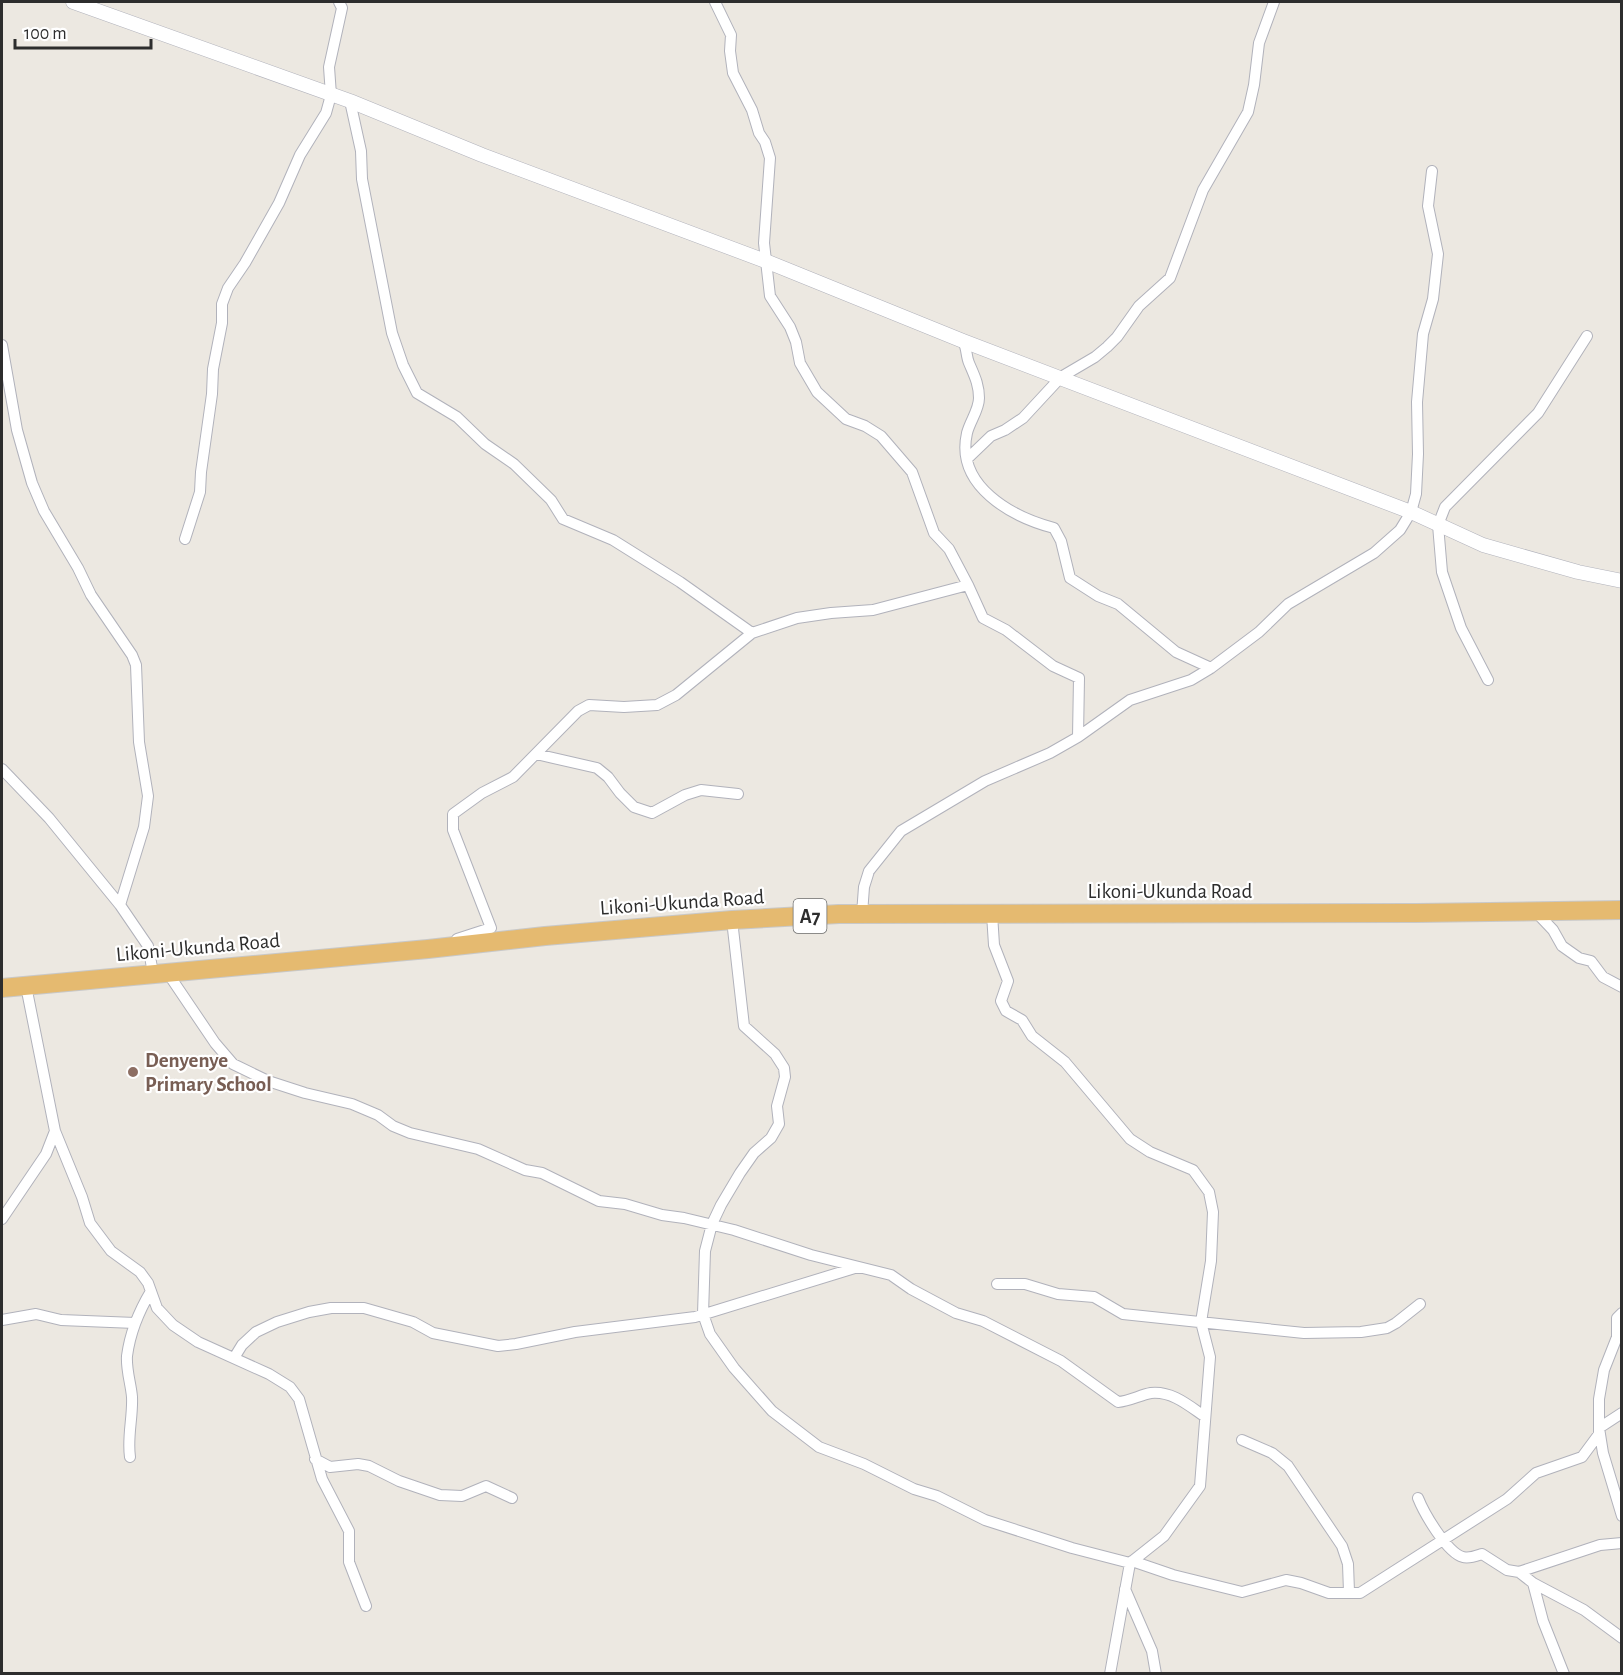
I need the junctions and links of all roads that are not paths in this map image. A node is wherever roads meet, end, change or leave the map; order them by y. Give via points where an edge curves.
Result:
1 (73, 2) edge
2 (339, 2) edge
3 (715, 2) edge
4 (1274, 2) edge
5 (331, 95) junction
6 (350, 101) junction
7 (1432, 171) dead end
8 (768, 262) junction
9 (1587, 336) dead end
10 (963, 341) junction
11 (2, 345) edge
12 (1061, 377) junction
13 (967, 459) junction
14 (1411, 512) junction
15 (1438, 525) junction
16 (185, 539) dead end
17 (1622, 581) edge
18 (968, 585) junction
19 (752, 633) junction
20 (1211, 669) junction
21 (1488, 680) dead end
22 (1078, 737) junction
23 (536, 754) junction
24 (2, 769) edge
25 (738, 794) dead end
26 (120, 905) junction
27 (1622, 910) edge
28 (1534, 911) junction
29 (862, 914) junction
30 (992, 914) junction
31 (732, 920) junction
32 (428, 949) junction
33 (160, 973) junction
34 (26, 986) junction
35 (1622, 987) edge
36 (2, 988) edge
37 (55, 1131) junction
38 (2, 1219) edge
39 (712, 1224) junction
40 (858, 1267) junction
41 (997, 1284) dead end
42 (151, 1291) junction
43 (1420, 1304) dead end
44 (1622, 1313) edge
45 (704, 1314) junction
46 (2, 1320) edge
47 (1201, 1322) junction
48 (135, 1323) junction
49 (234, 1358) junction
50 (1622, 1413) edge
51 (1204, 1416) junction
52 (1599, 1428) junction
53 (1242, 1440) dead end
54 (130, 1457) dead end
55 (315, 1459) junction
56 (513, 1498) dead end
57 (1418, 1498) dead end
58 (1622, 1516) edge
59 (1444, 1541) junction
60 (1622, 1543) edge
61 (1131, 1562) junction
62 (1520, 1572) junction
63 (1533, 1583) junction
64 (1125, 1588) junction
65 (1349, 1592) junction
66 (366, 1606) dead end
67 (1622, 1638) edge
68 (1110, 1674) edge
69 (1156, 1674) edge
70 (1564, 1674) edge

1 - 5 street
2 - 5 street via 342,8 329,67
3 - 8 street via 731,35 733,73 770,158 764,243
4 - 12 street via 1259,43 1248,112 1203,190 1170,278 1138,306 1107,347
5 - 6 street
5 - 16 street via 327,113 300,155 279,203 222,304 201,492
6 - 8 street
6 - 19 street via 392,333 417,393 457,417 485,444 514,464 551,500 563,519 613,540
7 - 14 street via 1428,206 1438,254 1433,299 1423,334 1416,402 1416,494
8 - 10 street
8 - 18 street via 770,296 790,327 806,374 817,392 846,419 881,436 912,472 934,533 949,549
9 - 15 street via 1538,413 1445,507
10 - 12 street
10 - 13 street via 977,380 979,401 967,434
11 - 26 street via 17,430 40,502 136,665 139,742 148,796 144,827
12 - 13 street via 1023,418 991,436
12 - 14 street
13 - 20 street via 976,483 1004,508 1054,528 1070,578 1118,604 1176,652
14 - 15 street
14 - 20 street via 1400,530 1374,553 1288,603 1259,632
15 - 17 street via 1483,545
15 - 21 street via 1442,572 1461,628
18 - 19 street via 873,610 797,618
18 - 22 street via 983,618 1006,630 1053,666 1079,678
19 - 23 street via 676,695 657,705 589,705 578,711
20 - 22 street via 1191,680 1130,700
22 - 29 street via 985,781 901,831 869,871
23 - 25 street via 597,768 634,807 652,813 701,790
23 - 32 street via 513,777 453,813 453,830 491,928
24 - 26 street via 49,818
26 - 33 street via 148,946
27 - 28 highway, Likoni-Ukunda Road / A7
28 - 30 highway, Likoni-Ukunda Road / A7
28 - 35 street via 1562,946 1591,961 1603,977
29 - 30 highway, Likoni-Ukunda Road / A7
29 - 31 highway, Likoni-Ukunda Road / A7
30 - 47 street via 994,945 1008,981 1001,1001 1006,1011 1022,1020 1032,1036 1065,1062 1130,1139 1193,1170 1209,1192 1213,1212 1211,1261
31 - 32 highway, Likoni-Ukunda Road / A7
31 - 39 street via 744,1026 775,1054 785,1077 777,1106 779,1124 740,1173
32 - 33 highway, Likoni-Ukunda Road / A7
33 - 34 highway, Likoni-Ukunda Road / A7
33 - 39 street via 233,1064 268,1081 352,1104 410,1133 478,1149 525,1170 542,1173 599,1201
34 - 36 highway, Likoni-Ukunda Road / A7
34 - 37 street
37 - 38 street via 46,1154
37 - 42 street via 90,1223 111,1251 140,1272
39 - 40 street
39 - 45 street via 705,1251
40 - 45 street
40 - 51 street via 891,1275 956,1312 983,1321 1061,1361 1118,1402 1152,1393 1177,1397
41 - 47 street via 1025,1284 1058,1294 1094,1297 1123,1314
42 - 48 street
42 - 49 street via 157,1308 173,1325 198,1342
43 - 47 street via 1387,1328 1361,1332 1304,1333
44 - 52 street via 1617,1318 1617,1337 1604,1370
45 - 49 street via 498,1346 433,1333 413,1322 364,1308 331,1308 277,1322 256,1332
45 - 61 street via 710,1334 755,1394 819,1447 985,1520
46 - 48 street via 36,1314 61,1320
47 - 51 street via 1209,1357
48 - 54 street via 127,1356 132,1398
49 - 55 street via 290,1387 298,1399
50 - 52 street
51 - 61 street via 1200,1486 1164,1536
52 - 58 street
52 - 59 street via 1599,1434 1582,1457 1536,1473 1508,1499
53 - 65 street via 1272,1453 1288,1466 1342,1546 1348,1564
55 - 56 street via 330,1467 369,1466 440,1495 462,1496 486,1486
55 - 66 street via 349,1531 349,1562
57 - 59 street
59 - 62 street via 1461,1557 1482,1554 1507,1570
59 - 65 street via 1360,1593
60 - 62 street via 1600,1545
61 - 64 street
61 - 65 street via 1242,1592 1286,1580 1329,1593
62 - 63 street
63 - 67 street via 1584,1610
63 - 70 street via 1543,1622
64 - 68 street
64 - 69 street via 1152,1651

